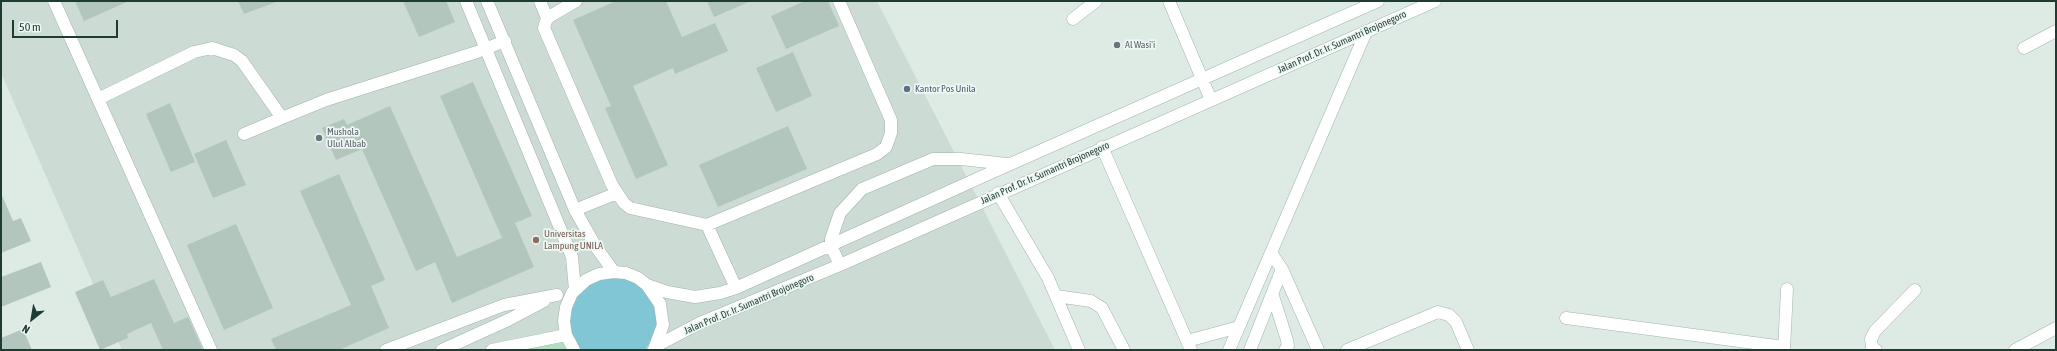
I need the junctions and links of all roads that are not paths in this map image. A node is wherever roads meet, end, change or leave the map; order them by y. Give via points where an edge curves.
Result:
1 (54, 1) edge
2 (466, 1) edge
3 (487, 1) edge
4 (540, 1) edge
5 (576, 1) edge
6 (839, 1) edge
7 (1096, 1) edge
8 (1169, 1) edge
9 (1378, 1) edge
10 (1435, 1) edge
11 (547, 18) junction
12 (1074, 19) dead end
13 (2056, 31) edge
14 (1366, 32) junction
15 (505, 41) junction
16 (487, 48) junction
17 (2024, 48) dead end
18 (1202, 79) junction
19 (98, 98) junction
20 (1211, 100) junction
21 (282, 118) junction
22 (244, 134) dead end
23 (1102, 147) junction
24 (1009, 164) junction
25 (617, 193) junction
26 (998, 193) junction
27 (575, 210) junction
28 (707, 225) junction
29 (831, 246) junction
30 (1271, 253) junction
31 (840, 265) junction
32 (1282, 269) junction
33 (614, 272) junction
34 (647, 285) junction
35 (736, 288) junction
36 (1786, 289) dead end
37 (1915, 290) dead end
38 (574, 292) junction
39 (556, 295) junction
40 (1056, 296) junction
41 (1273, 296) junction
42 (1566, 318) dead end
43 (1239, 327) junction
44 (2056, 328) edge
45 (566, 336) junction
46 (1189, 345) edge
47 (655, 348) edge
48 (1784, 348) edge
49 (211, 350) edge
50 (386, 350) edge
51 (442, 350) edge
52 (492, 350) edge
53 (574, 350) edge
54 (1079, 350) edge
55 (1124, 350) edge
56 (1229, 350) edge
57 (1250, 350) edge
58 (1285, 350) edge
59 (1318, 350) edge
60 (1347, 350) edge
61 (1468, 350) edge
62 (1876, 350) edge
63 (2015, 350) edge

1 - 19 street
2 - 16 street
3 - 15 street
4 - 11 street
5 - 11 street
6 - 28 street via 891,120 891,134 886,146 877,154
7 - 12 street
8 - 18 street
9 - 18 street, Jalan Prof. Dr. Ir. Sumantri Brojonegoro
10 - 14 street, Jalan Prof. Dr. Ir. Sumantri Brojonegoro
11 - 25 street via 544,28 578,110
13 - 17 street
14 - 20 street, Jalan Prof. Dr. Ir. Sumantri Brojonegoro
14 - 30 street
15 - 16 street
15 - 27 street
16 - 21 street via 326,100
16 - 38 street via 572,257
18 - 20 street
18 - 24 street, Jalan Prof. Dr. Ir. Sumantri Brojonegoro
19 - 21 street via 194,52 212,48 242,60
19 - 49 street
20 - 23 street, Jalan Prof. Dr. Ir. Sumantri Brojonegoro
21 - 22 street
23 - 26 street, Jalan Prof. Dr. Ir. Sumantri Brojonegoro
23 - 46 street
24 - 29 street, Jalan Prof. Dr. Ir. Sumantri Brojonegoro
24 - 29 street via 961,158 933,159 862,189 840,213
25 - 27 street
25 - 28 street via 630,208
26 - 31 street, Jalan Prof. Dr. Ir. Sumantri Brojonegoro
26 - 40 street
27 - 33 street
28 - 35 street
29 - 31 street
29 - 35 street, Jalan Prof. Dr. Ir. Sumantri Brojonegoro
30 - 32 street
30 - 43 street
31 - 47 street, Jalan Prof. Dr. Ir. Sumantri Brojonegoro via 700,323
32 - 41 street
32 - 59 street
33 - 34 street via 626,273
33 - 38 street via 599,274 586,280
34 - 35 street, Jalan Prof. Dr. Ir. Sumantri Brojonegoro via 695,297
34 - 47 street via 660,304 663,325
36 - 48 street
37 - 62 street via 1875,331 1871,339 1872,347
38 - 39 street
38 - 45 street via 566,306
39 - 50 street via 504,305
39 - 51 street
40 - 54 street
40 - 55 street via 1091,301 1102,308
41 - 57 street
41 - 58 street via 1287,340 1288,346
42 - 48 street
43 - 46 street
43 - 56 street
44 - 63 street
45 - 52 street
45 - 53 street
60 - 61 street via 1438,312 1449,315 1456,322

